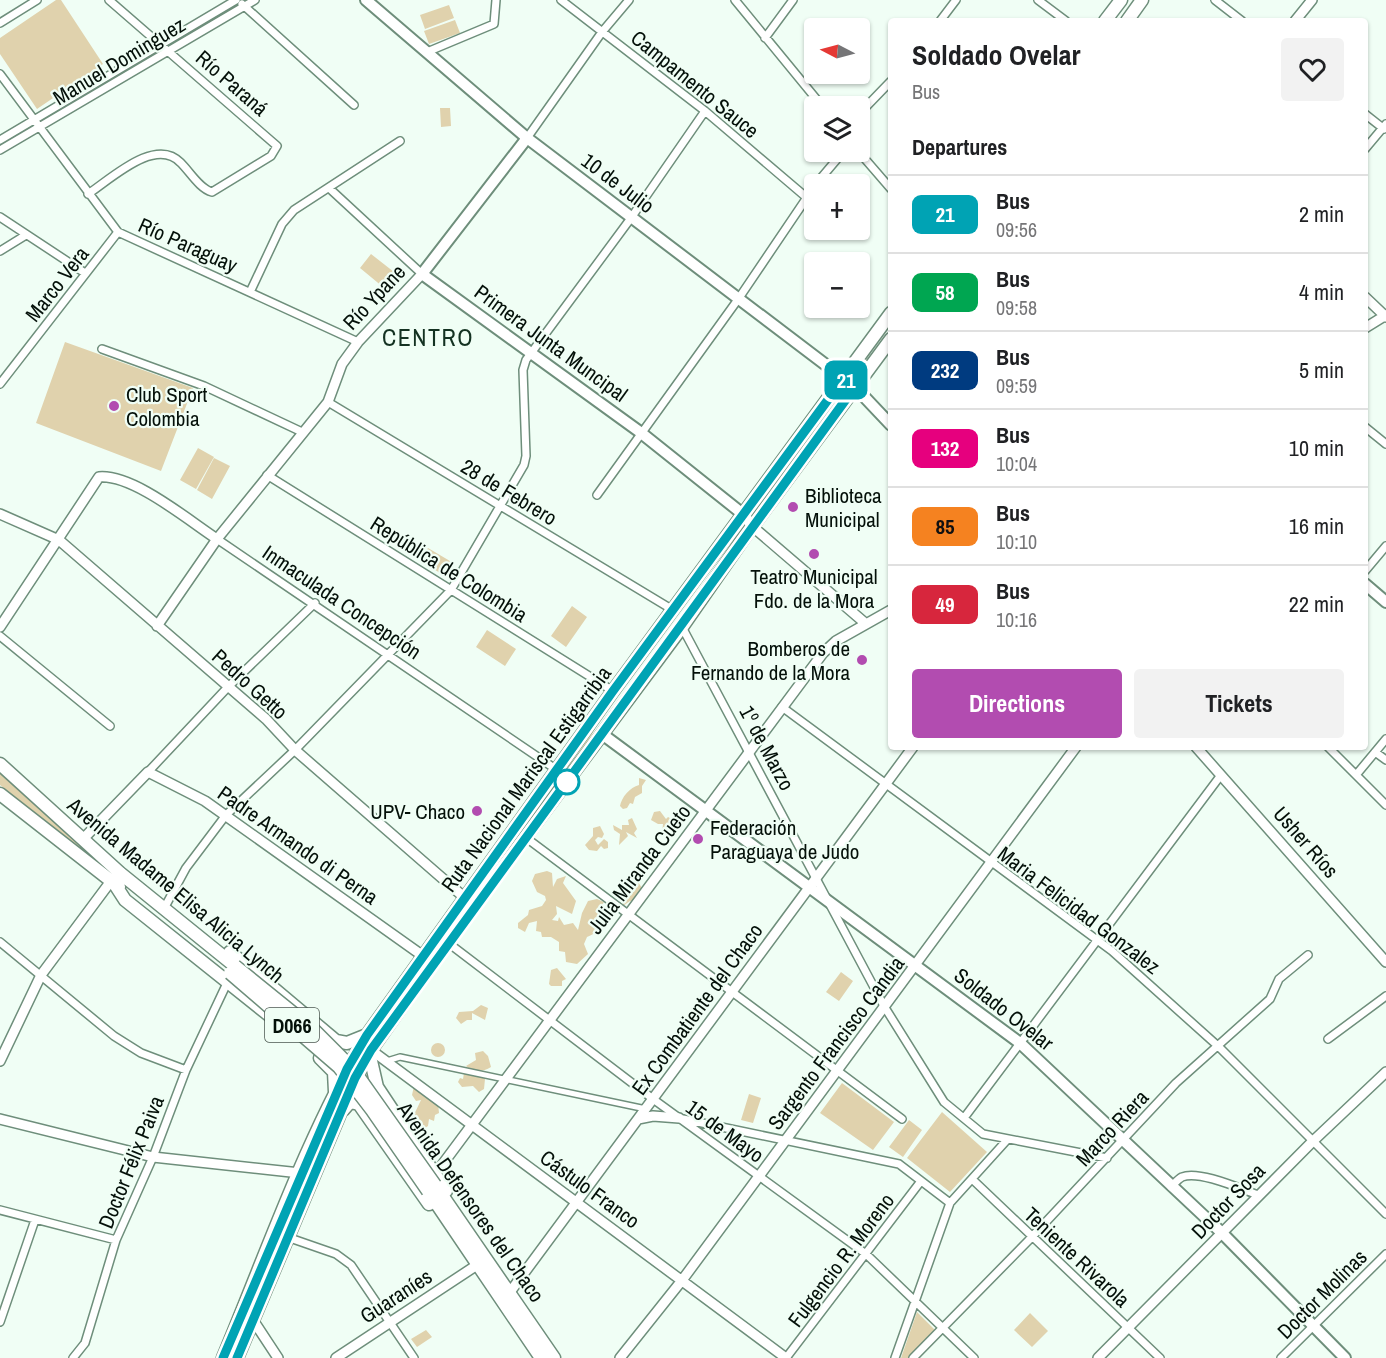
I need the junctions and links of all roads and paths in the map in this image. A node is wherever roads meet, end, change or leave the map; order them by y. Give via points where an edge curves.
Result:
1 (36, 0) edge
2 (110, 0) edge
3 (237, 0) edge
4 (255, 0) edge
5 (366, 0) edge
6 (496, 0) edge
7 (561, 0) edge
8 (628, 0) edge
9 (735, 0) edge
10 (793, 0) edge
11 (956, 0) edge
12 (1038, 0) edge
13 (1121, 0) edge
14 (1142, 0) edge
15 (1215, 0) edge
16 (1312, 0) edge
17 (245, 6) junction
18 (942, 18) edge
19 (1062, 18) edge
20 (1107, 18) edge
21 (1129, 18) edge
22 (1238, 18) edge
23 (1297, 18) edge
24 (0, 23) edge
25 (602, 32) junction
26 (765, 38) junction
27 (162, 44) junction
28 (168, 50) junction
29 (427, 52) junction
30 (0, 74) edge
31 (888, 84) edge
32 (814, 96) edge
33 (870, 103) edge
34 (354, 105) dead end
35 (705, 111) junction
36 (1368, 116) edge
37 (32, 120) junction
38 (1385, 127) edge
39 (38, 128) junction
40 (527, 138) junction
41 (0, 140) edge
42 (400, 141) dead end
43 (1368, 146) edge
44 (0, 150) edge
45 (835, 162) edge
46 (868, 162) edge
47 (825, 174) edge
48 (888, 186) edge
49 (329, 188) junction
50 (88, 194) junction
51 (804, 195) edge
52 (804, 200) edge
53 (0, 217) edge
54 (631, 218) junction
55 (118, 232) junction
56 (26, 235) junction
57 (0, 251) edge
58 (85, 273) junction
59 (422, 274) junction
60 (251, 291) junction
61 (739, 298) junction
62 (1368, 300) edge
63 (1386, 316) edge
64 (888, 317) edge
65 (1368, 326) edge
66 (358, 342) junction
67 (888, 343) edge
68 (102, 349) dead end
69 (530, 352) junction
70 (844, 378) junction
71 (0, 384) edge
72 (855, 387) junction
73 (328, 402) junction
74 (888, 422) edge
75 (1368, 429) edge
76 (302, 432) junction
77 (640, 432) junction
78 (1386, 444) edge
79 (267, 474) junction
80 (597, 495) dead end
81 (500, 506) junction
82 (0, 514) edge
83 (744, 515) junction
84 (753, 527) junction
85 (217, 539) junction
86 (59, 540) junction
87 (1386, 546) edge
88 (1368, 567) edge
89 (1368, 587) edge
90 (451, 590) junction
91 (1386, 602) edge
92 (315, 603) junction
93 (674, 610) junction
94 (888, 612) edge
95 (865, 623) junction
96 (157, 626) junction
97 (0, 627) edge
98 (682, 627) junction
99 (0, 636) edge
100 (387, 656) junction
101 (228, 687) junction
102 (613, 691) junction
103 (782, 707) junction
104 (602, 708) junction
105 (614, 717) junction
106 (110, 726) dead end
107 (602, 734) junction
108 (1386, 739) edge
109 (296, 750) junction
110 (750, 750) junction
111 (910, 750) edge
112 (1074, 750) edge
113 (1199, 750) edge
114 (1331, 750) edge
115 (1375, 752) junction
116 (1386, 760) edge
117 (0, 764) edge
118 (558, 771) junction
119 (148, 772) junction
120 (1356, 775) junction
121 (1221, 776) junction
122 (885, 785) junction
123 (1, 794) edge
124 (1386, 805) edge
125 (705, 810) junction
126 (226, 815) junction
127 (525, 837) junction
128 (82, 839) junction
129 (991, 864) junction
130 (817, 877) junction
131 (115, 879) junction
132 (809, 887) junction
133 (465, 898) junction
134 (829, 902) junction
135 (167, 903) junction
136 (628, 915) junction
137 (1096, 939) junction
138 (0, 942) edge
139 (447, 942) junction
140 (1308, 955) dead end
141 (423, 956) junction
142 (1386, 962) edge
143 (916, 966) junction
144 (231, 973) junction
145 (41, 975) junction
146 (732, 992) junction
147 (1386, 996) edge
148 (885, 1006) junction
149 (549, 1020) junction
150 (367, 1035) junction
151 (1328, 1039) dead end
152 (1020, 1043) junction
153 (1219, 1047) junction
154 (370, 1051) junction
155 (0, 1061) edge
156 (387, 1061) junction
157 (186, 1070) junction
158 (837, 1070) junction
159 (1386, 1072) edge
160 (351, 1074) junction
161 (506, 1078) junction
162 (335, 1096) junction
163 (653, 1099) junction
164 (646, 1109) junction
165 (679, 1118) junction
166 (0, 1119) edge
167 (337, 1119) junction
168 (638, 1119) junction
169 (902, 1119) dead end
170 (964, 1119) junction
171 (472, 1124) junction
172 (786, 1139) junction
173 (1124, 1139) junction
174 (1007, 1140) junction
175 (1312, 1142) junction
176 (153, 1157) junction
177 (1107, 1158) junction
178 (300, 1173) junction
179 (759, 1177) junction
180 (972, 1179) junction
181 (921, 1181) junction
182 (433, 1183) junction
183 (1171, 1187) junction
184 (1258, 1195) junction
185 (577, 1202) junction
186 (950, 1203) junction
187 (0, 1210) edge
188 (1386, 1214) edge
189 (35, 1220) junction
190 (447, 1221) junction
191 (1222, 1233) junction
192 (287, 1237) junction
193 (1031, 1238) junction
194 (116, 1240) junction
195 (866, 1254) junction
196 (1386, 1254) edge
197 (477, 1265) junction
198 (683, 1279) junction
199 (510, 1292) junction
200 (915, 1299) junction
201 (253, 1320) junction
202 (0, 1322) edge
203 (389, 1322) junction
204 (1312, 1325) junction
205 (942, 1328) junction
206 (1128, 1328) junction
207 (73, 1358) edge
208 (223, 1358) edge
209 (237, 1358) edge
210 (278, 1358) edge
211 (336, 1358) edge
212 (414, 1358) edge
213 (541, 1358) edge
214 (554, 1358) edge
215 (620, 1358) edge
216 (786, 1358) edge
217 (895, 1358) edge
218 (913, 1358) edge
219 (974, 1358) edge
220 (1098, 1358) edge
221 (1160, 1358) edge
222 (1281, 1358) edge
223 (1345, 1358) edge

1 - 24 street
2 - 27 street, Río Paraná
3 - 17 street
3 - 27 street, Manuel Dominguez
4 - 17 street, Manuel Dominguez
5 - 29 main road, 10 de Julio
6 - 29 street via 494,24
7 - 25 street, Campamento Sauce
8 - 25 street, Río Ypane
9 - 26 street
10 - 26 street
11 - 18 street
12 - 19 street
13 - 20 highway
14 - 21 highway
15 - 22 street
16 - 23 street
17 - 28 street, Manuel Dominguez
17 - 34 street
25 - 35 street, Campamento Sauce
25 - 40 street, Río Ypane
26 - 32 street
27 - 28 street, Río Paraná
27 - 37 street, Manuel Dominguez
28 - 39 street, Manuel Dominguez
28 - 50 street, Río Paraná via 277,146 271,156 212,192 177,159 163,153 150,154
29 - 40 main road, 10 de Julio
30 - 37 street, Río Paraguay
31 - 33 street
35 - 51 street, Campamento Sauce
35 - 54 street
36 - 38 street
37 - 39 street, Río Paraguay
37 - 41 street, Manuel Dominguez
38 - 43 street
39 - 44 street, Manuel Dominguez
39 - 50 street, Río Paraguay
40 - 54 main road, 10 de Julio
40 - 59 main road, Río Ypane
42 - 49 street
45 - 47 street
46 - 48 street
49 - 59 street, Primera Junta Muncipal
49 - 60 street via 294,210 282,224
50 - 55 street, Río Paraguay
52 - 61 street
53 - 56 street
54 - 61 main road, 10 de Julio
54 - 69 street
55 - 58 street, Marco Vera
55 - 60 street, Río Paraguay
56 - 57 street
56 - 58 street
58 - 71 street, Marco Vera
59 - 66 street, Río Ypane
59 - 69 main road, Primera Junta Muncipal
60 - 66 street, Río Paraguay
61 - 70 main road, 10 de Julio
61 - 77 street
62 - 63 street
63 - 65 street
64 - 70 highway, Ruta Nacional Mariscal Estigarribia
66 - 73 street, Río Ypane via 342,364
67 - 72 highway, Ruta Nacional Mariscal Estigarribia
68 - 76 street via 204,386
69 - 77 main road, Primera Junta Muncipal
69 - 81 street via 523,370 526,456
70 - 72 main road, 10 de Julio
70 - 83 highway, Ruta Nacional Mariscal Estigarribia
72 - 74 main road
72 - 84 highway, Ruta Nacional Mariscal Estigarribia
73 - 76 street, Río Ypane
73 - 81 street, 28 de Febrero
75 - 78 street
76 - 79 street, Río Ypane
77 - 80 street
77 - 83 main road, Primera Junta Muncipal
79 - 85 street, Río Ypane
79 - 90 street, República de Colombia
81 - 90 street
81 - 93 street, 28 de Febrero
82 - 86 street, Pedro Getto
83 - 84 main road, Primera Junta Muncipal
83 - 93 highway, Ruta Nacional Mariscal Estigarribia
84 - 95 street
84 - 98 highway, Ruta Nacional Mariscal Estigarribia
85 - 86 street, Inmaculada Concepción via 142,490 113,478 99,477
85 - 92 street, Inmaculada Concepción
85 - 96 street, Río Ypane
86 - 96 street, Pedro Getto
86 - 97 street
87 - 88 street
89 - 91 main road
90 - 100 street
90 - 102 street, República de Colombia
92 - 100 street, Inmaculada Concepción
92 - 101 street
93 - 102 highway, Ruta Nacional Mariscal Estigarribia
94 - 95 street, Julia Miranda Cueto
95 - 103 street, Julia Miranda Cueto via 823,652
96 - 101 street, Pedro Getto
98 - 105 highway, Ruta Nacional Mariscal Estigarribia
98 - 110 street, 1º de Marzo
99 - 106 street
100 - 109 street
100 - 118 street, Inmaculada Concepción
101 - 109 street, Pedro Getto
101 - 119 street
102 - 104 highway, Ruta Nacional Mariscal Estigarribia
103 - 110 street, Julia Miranda Cueto
103 - 122 street, Maria Felicidad Gonzalez
104 - 105 highway
104 - 118 highway, Ruta Nacional Mariscal Estigarribia
105 - 107 highway, Ruta Nacional Mariscal Estigarribia
107 - 125 main road, Soldado Ovelar
107 - 127 highway, Ruta Nacional Mariscal Estigarribia
108 - 115 street
109 - 126 street
109 - 133 street, Pedro Getto
110 - 125 street, Julia Miranda Cueto
110 - 130 street, 1º de Marzo
111 - 122 street, Ex Combatiente del Chaco
112 - 129 street, Sargento Francisco Candia
113 - 121 street, Usher Ríos
114 - 120 street
115 - 116 street
115 - 120 street
117 - 128 highway, Avenida Madame Elisa Alicia Lynch / D066
118 - 133 highway, Ruta Nacional Mariscal Estigarribia
119 - 126 street, Padre Armando di Perna
119 - 128 street
120 - 124 street
121 - 137 street
121 - 142 street, Usher Ríos
122 - 129 street, Maria Felicidad Gonzalez
122 - 130 street, Ex Combatiente del Chaco
123 - 131 highway, Avenida Madame Elisa Alicia Lynch / D066
125 - 132 main road, Soldado Ovelar
125 - 136 street, Julia Miranda Cueto
126 - 135 street via 186,868
126 - 141 street, Padre Armando di Perna
127 - 136 street
127 - 139 highway, Ruta Nacional Mariscal Estigarribia
128 - 131 highway, Avenida Madame Elisa Alicia Lynch / D066
129 - 137 street, Maria Felicidad Gonzalez
129 - 143 street, Sargento Francisco Candia
130 - 132 street, Ex Combatiente del Chaco
130 - 134 street, 1º de Marzo
131 - 135 highway via 137,879
131 - 144 highway, Avenida Madame Elisa Alicia Lynch / D066
131 - 145 street
132 - 134 main road, Soldado Ovelar
132 - 146 street, Ex Combatiente del Chaco
133 - 141 highway, Ruta Nacional Mariscal Estigarribia
134 - 143 main road, Soldado Ovelar
134 - 148 street, 1º de Marzo
135 - 150 highway via 336,1041 347,1044
136 - 146 street
136 - 149 street, Julia Miranda Cueto
137 - 152 street
137 - 153 street, Maria Felicidad Gonzalez
138 - 145 street
139 - 149 street, 15 de Mayo
139 - 154 highway, Ruta Nacional Mariscal Estigarribia
140 - 153 street, Marco Riera via 1279,979 1270,999
141 - 150 highway, Ruta Nacional Mariscal Estigarribia
143 - 148 street, Sargento Francisco Candia
143 - 152 main road, Soldado Ovelar
144 - 157 street, Doctor Félix Paiva
144 - 160 highway, Avenida Madame Elisa Alicia Lynch / D066, bridge
144 - 162 highway via 330,1067 336,1079
145 - 155 street
145 - 157 street via 129,1046
146 - 158 street
146 - 163 street, Ex Combatiente del Chaco
147 - 151 street
148 - 158 street, Sargento Francisco Candia
148 - 170 street, 1º de Marzo via 935,1090
149 - 161 street, Julia Miranda Cueto
149 - 163 street, 15 de Mayo
150 - 160 highway, Ruta Nacional Mariscal Estigarribia
152 - 170 street
152 - 173 main road, Soldado Ovelar
153 - 173 street, Marco Riera via 1176,1083
153 - 175 street, Maria Felicidad Gonzalez
154 - 156 street, Cástulo Franco
154 - 160 highway, Ruta Nacional Mariscal Estigarribia
154 - 182 highway via 377,1087
156 - 161 street via 400,1057
156 - 171 street, Cástulo Franco
157 - 176 street, Doctor Félix Paiva
158 - 169 street
158 - 172 street, Sargento Francisco Candia
159 - 175 street, Doctor Sosa
160 - 162 highway
160 - 167 highway
160 - 182 highway, Avenida Defensores del Chaco / D066, bridge
161 - 164 street
161 - 171 street, Julia Miranda Cueto
162 - 178 highway
163 - 164 street, Ex Combatiente del Chaco
163 - 165 street, 15 de Mayo
164 - 168 street, Ex Combatiente del Chaco
165 - 168 street
165 - 172 street
165 - 179 street, 15 de Mayo
166 - 176 street
167 - 190 highway via 350,1102 359,1104 417,1190
167 - 192 highway
168 - 185 street, Ex Combatiente del Chaco
170 - 174 street, 1º de Marzo via 983,1134
171 - 182 street, Julia Miranda Cueto
171 - 185 street, Cástulo Franco
172 - 179 street, Sargento Francisco Candia
172 - 181 street via 899,1164
173 - 177 street, Marco Riera
173 - 183 main road, Soldado Ovelar
174 - 177 street, 1º de Marzo
174 - 180 street
175 - 184 street, Doctor Sosa
175 - 188 street, Maria Felicidad Gonzalez
176 - 178 street
176 - 194 street, Doctor Félix Paiva
177 - 193 street, Marco Riera
178 - 208 highway
179 - 195 street, 15 de Mayo
179 - 198 street, Sargento Francisco Candia
180 - 186 street
180 - 193 street, Teniente Rivarola
181 - 186 street
181 - 195 street, Fulgencio R. Moreno
182 - 190 highway, Avenida Defensores del Chaco / D066
182 - 199 highway, Avenida Defensores del Chaco / D066
183 - 184 street via 1184,1176 1206,1178
183 - 191 main road, Soldado Ovelar
184 - 191 street, Doctor Sosa
185 - 198 street, Cástulo Franco
185 - 199 street, Ex Combatiente del Chaco
186 - 200 street
187 - 189 street
189 - 194 street
189 - 202 street
190 - 197 highway, Avenida Defensores del Chaco / D066
191 - 204 main road, Soldado Ovelar
191 - 206 street, Doctor Sosa
192 - 201 highway
192 - 203 street via 345,1259
193 - 205 street, Marco Riera
193 - 206 street, Teniente Rivarola
194 - 207 street, Doctor Félix Paiva via 86,1343
195 - 200 street, 15 de Mayo
195 - 216 street, Fulgencio R. Moreno
196 - 204 street, Doctor Molinas
197 - 203 street, Guaraníes
197 - 213 highway, Avenida Defensores del Chaco / D066
198 - 215 street, Sargento Francisco Candia
198 - 216 street, Cástulo Franco
199 - 214 highway, Avenida Defensores del Chaco / D066
200 - 205 street, 15 de Mayo
200 - 217 street
201 - 209 highway
201 - 210 street
203 - 211 street, Guaraníes
203 - 212 street
204 - 222 street, Doctor Molinas
204 - 223 main road, Soldado Ovelar
205 - 218 street, Marco Riera
205 - 219 street, 15 de Mayo
206 - 220 street, Doctor Sosa
206 - 221 street, Teniente Rivarola

